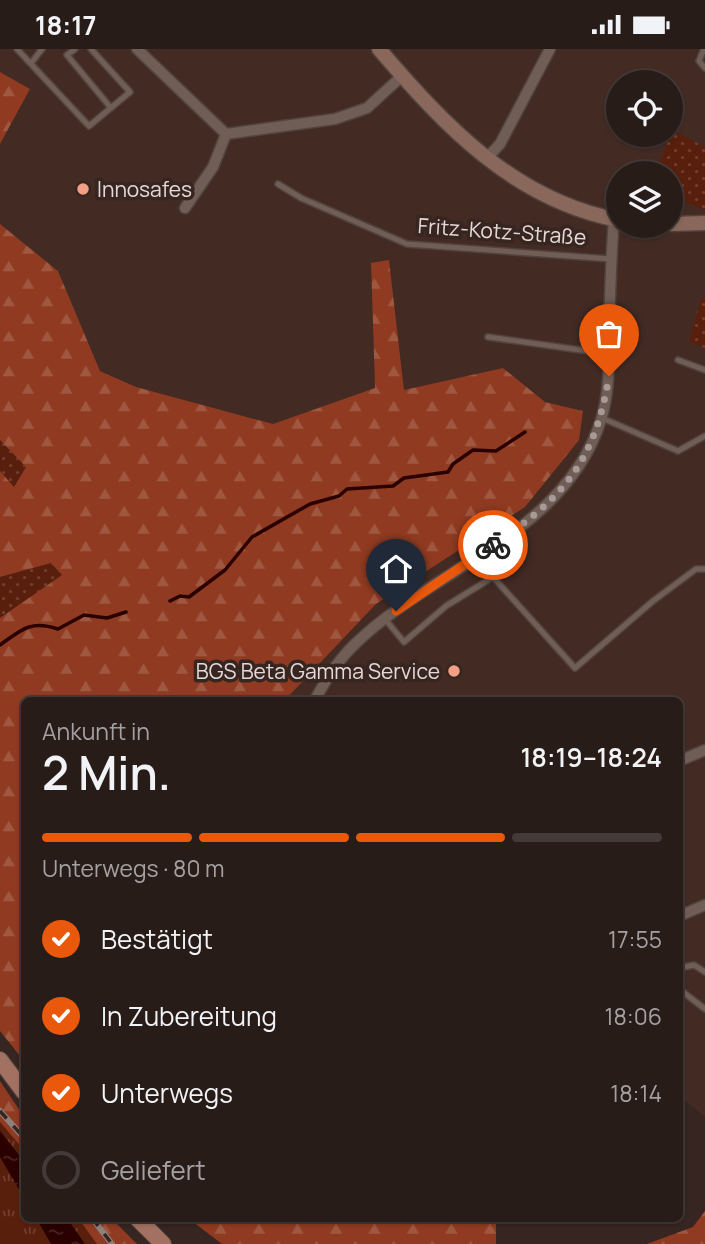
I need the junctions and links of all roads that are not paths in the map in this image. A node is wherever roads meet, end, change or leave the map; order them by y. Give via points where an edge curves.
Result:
1 (17, 49) edge
2 (42, 49) edge
3 (75, 49) edge
4 (91, 49) edge
5 (137, 49) edge
6 (379, 49) edge
7 (704, 49) edge
8 (545, 52) edge
9 (32, 62) junction
10 (705, 68) edge
11 (402, 76) junction
12 (111, 108) junction
13 (226, 134) junction
14 (486, 159) junction
15 (278, 184) dead end
16 (185, 208) dead end
17 (606, 216) edge
18 (705, 223) edge
19 (683, 224) edge
20 (614, 238) edge
21 (611, 259) junction
22 (488, 337) dead end
23 (609, 354) junction
24 (678, 360) dead end
25 (705, 370) edge
26 (602, 418) junction
27 (705, 436) edge
28 (705, 569) edge
29 (385, 619) junction
30 (317, 697) edge
31 (705, 750) edge
32 (683, 759) edge
33 (705, 905) edge
34 (683, 914) edge
35 (683, 967) edge
36 (705, 972) edge
37 (683, 992) edge
38 (705, 1009) edge
39 (0, 1060) edge
40 (21, 1088) edge
41 (141, 1222) edge
42 (163, 1244) edge

1 - 9 lane
2 - 9 lane
3 - 12 lane via 66,55
4 - 12 lane via 130,92
5 - 13 street
6 - 11 street
7 - 10 lane via 699,61
8 - 14 street via 509,129
9 - 12 lane via 89,126
11 - 13 street via 368,109
11 - 14 street
13 - 16 street via 213,167
14 - 17 street via 520,184 568,207
15 - 21 lane, Fritz-Kotz-Straße via 407,244
18 - 19 street
20 - 21 street, Fritz-Kotz-Straße
21 - 23 street, Fritz-Kotz-Straße
22 - 23 lane
23 - 26 street, Fritz-Kotz-Straße
24 - 25 lane
26 - 27 lane via 678,451
26 - 29 street, Fritz-Kotz-Straße via 590,448 566,484 523,525
28 - 29 lane via 696,569 653,601 575,668 493,577 446,606 404,642
29 - 30 street, Fritz-Kotz-Straße via 354,645
31 - 32 street
33 - 34 street
35 - 36 lane via 694,965
37 - 38 lane
39 - 40 main road
41 - 42 main road

